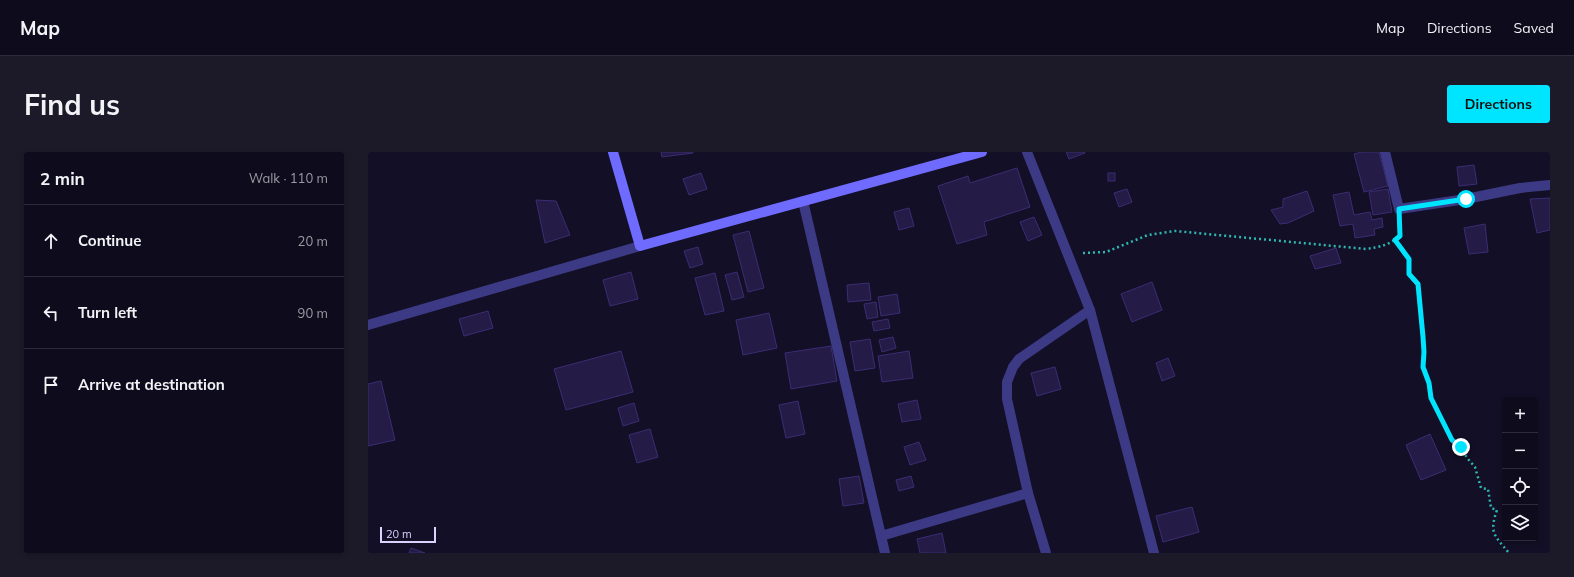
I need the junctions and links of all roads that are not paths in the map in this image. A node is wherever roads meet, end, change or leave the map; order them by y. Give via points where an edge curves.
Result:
1 (613, 152) edge
2 (982, 152) edge
3 (1027, 152) edge
4 (1385, 152) edge
5 (1550, 185) edge
6 (803, 201) junction
7 (640, 246) junction
8 (1090, 310) junction
9 (368, 325) edge
10 (1028, 493) junction
11 (881, 536) junction
12 (885, 553) edge
13 (1046, 553) edge
14 (1154, 553) edge

1 - 7 street
2 - 6 street
3 - 8 street
4 - 5 street via 1399,209
6 - 7 street
6 - 11 street
7 - 9 street
8 - 10 street via 1019,359 1007,382 1007,399
8 - 14 street
10 - 11 street
10 - 13 street
11 - 12 street

